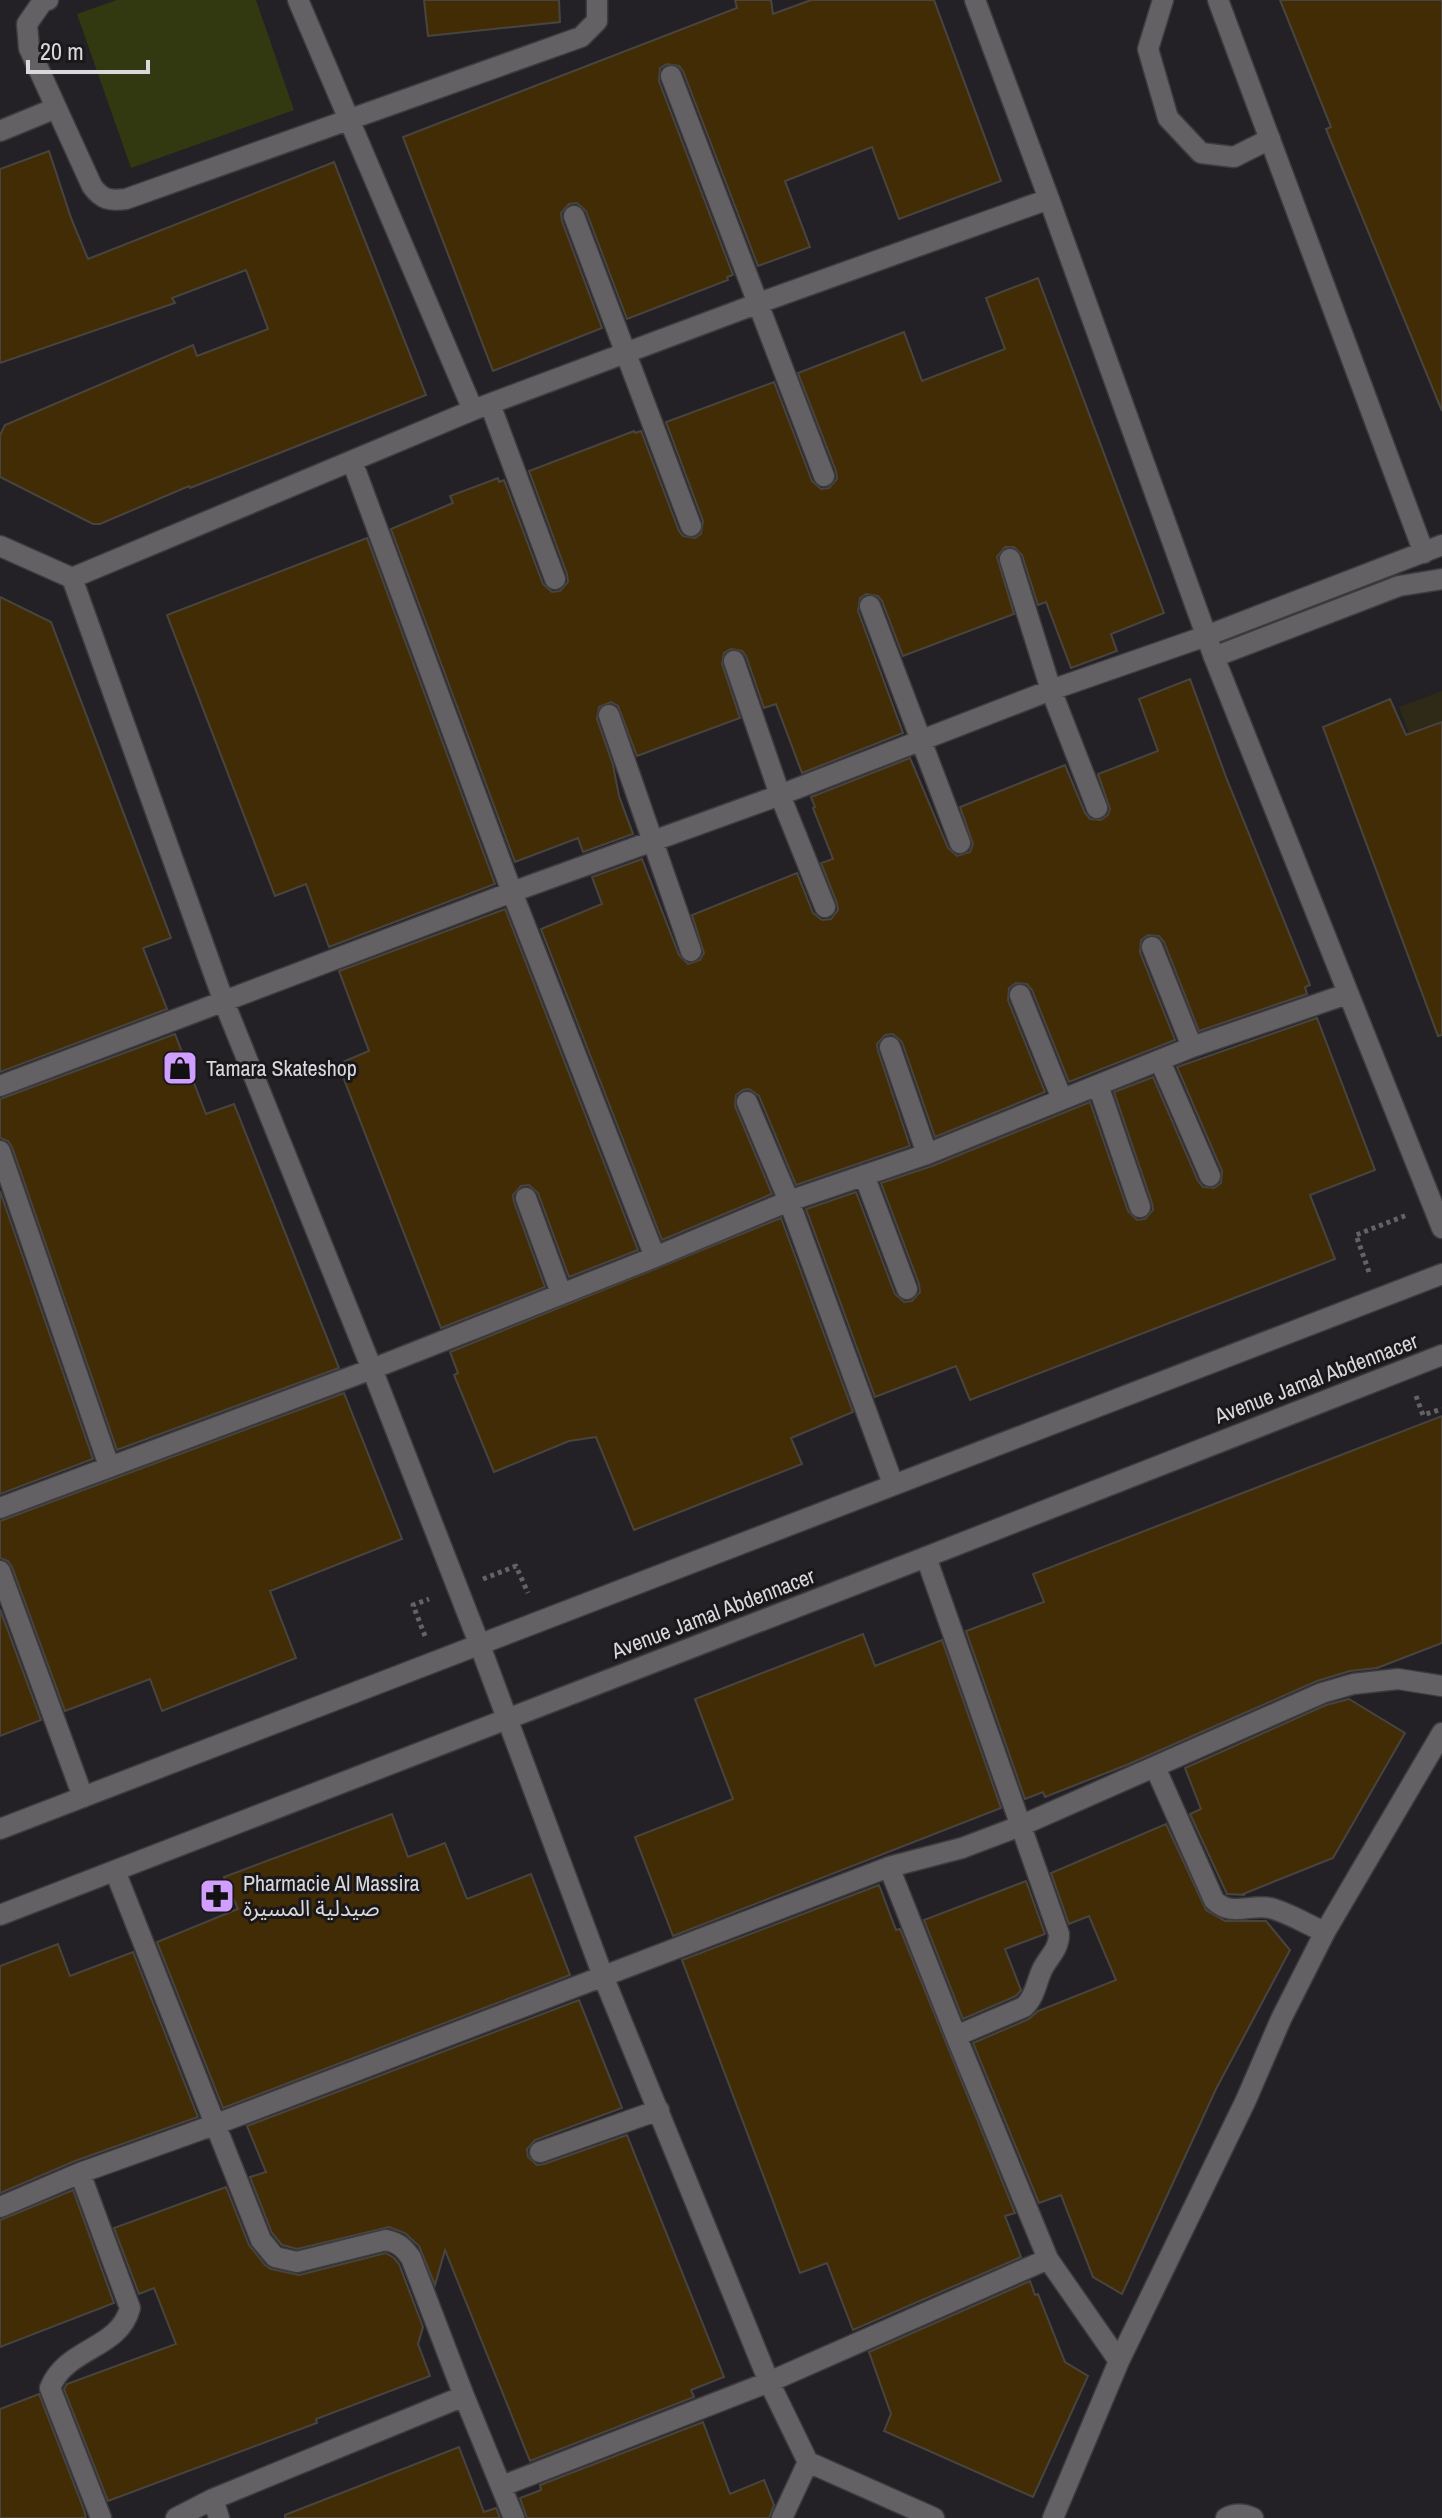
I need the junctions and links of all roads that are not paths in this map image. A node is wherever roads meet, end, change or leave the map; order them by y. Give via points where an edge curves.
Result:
1 (48, 0) edge
2 (298, 0) edge
3 (597, 0) edge
4 (975, 0) edge
5 (1163, 0) edge
6 (1218, 0) edge
7 (671, 76) dead end
8 (56, 108) junction
9 (347, 119) junction
10 (0, 131) edge
11 (1270, 139) junction
12 (1049, 199) junction
13 (574, 216) dead end
14 (759, 303) junction
15 (626, 353) junction
16 (482, 407) junction
17 (352, 461) junction
18 (824, 476) dead end
19 (691, 526) dead end
20 (0, 546) edge
21 (1433, 549) edge
22 (1010, 559) dead end
23 (72, 578) junction
24 (555, 579) dead end
25 (1442, 579) edge
26 (870, 606) dead end
27 (1206, 636) junction
28 (1214, 657) junction
29 (734, 661) dead end
30 (1051, 690) junction
31 (609, 715) dead end
32 (922, 741) junction
33 (780, 795) junction
34 (1097, 808) dead end
35 (652, 841) junction
36 (960, 843) dead end
37 (512, 892) junction
38 (825, 907) dead end
39 (1152, 947) dead end
40 (691, 951) dead end
41 (1347, 994) junction
42 (1020, 995) dead end
43 (224, 1002) junction
44 (890, 1047) dead end
45 (1192, 1047) junction
46 (1160, 1061) junction
47 (1098, 1085) junction
48 (0, 1086) edge
49 (1062, 1099) junction
50 (747, 1102) dead end
51 (0, 1151) edge
52 (927, 1154) junction
53 (864, 1175) junction
54 (1210, 1176) dead end
55 (526, 1198) dead end
56 (789, 1201) junction
57 (1140, 1207) dead end
58 (1442, 1228) edge
59 (655, 1257) junction
60 (1442, 1274) edge
61 (907, 1289) dead end
62 (561, 1293) junction
63 (1442, 1355) edge
64 (372, 1369) junction
65 (109, 1466) junction
66 (893, 1484) junction
67 (0, 1508) edge
68 (926, 1557) junction
69 (0, 1571) edge
70 (479, 1643) junction
71 (1442, 1686) edge
72 (507, 1717) junction
73 (1442, 1733) edge
74 (1155, 1767) junction
75 (83, 1797) junction
76 (1020, 1826) junction
77 (0, 1829) edge
78 (889, 1867) junction
79 (115, 1871) junction
80 (0, 1915) edge
81 (1325, 1932) junction
82 (603, 1976) junction
83 (956, 2036) junction
84 (659, 2110) junction
85 (214, 2125) junction
86 (540, 2152) dead end
87 (80, 2173) junction
88 (0, 2207) edge
89 (1048, 2259) junction
90 (1119, 2361) junction
91 (769, 2382) junction
92 (464, 2396) junction
93 (808, 2462) junction
94 (502, 2486) junction
95 (216, 2508) edge
96 (101, 2518) edge
97 (176, 2518) edge
98 (514, 2518) edge
99 (782, 2518) edge
100 (934, 2518) edge
101 (1053, 2518) edge
102 (1226, 2518) edge
103 (1253, 2518) edge

1 - 8 street via 27,24 27,36
2 - 9 street
3 - 9 street via 597,21 581,37
4 - 12 street
5 - 11 street via 1148,49 1168,118 1201,153 1234,157
6 - 11 street
7 - 14 street
8 - 9 street via 92,186 110,201
8 - 10 street
9 - 16 street
11 - 21 street
12 - 14 street
12 - 27 street
13 - 15 street
14 - 15 street
14 - 18 street
15 - 16 street
15 - 19 street
16 - 17 street
16 - 24 street
17 - 23 street
17 - 37 street
20 - 23 street
21 - 27 street
22 - 30 street
23 - 43 street
25 - 28 street via 1399,586
26 - 32 street
27 - 28 street
27 - 30 street
28 - 41 street
29 - 33 street
30 - 32 street
30 - 34 street
31 - 35 street
32 - 33 street
32 - 36 street
33 - 35 street
33 - 38 street
35 - 37 street
35 - 40 street
37 - 43 street
37 - 59 street
39 - 45 street
41 - 45 street
41 - 58 street
42 - 49 street
43 - 48 street
43 - 64 street
44 - 52 street
45 - 46 street
46 - 47 street
46 - 54 street
47 - 49 street
47 - 57 street
49 - 52 street
50 - 56 street
51 - 65 street
52 - 53 street
53 - 56 street
53 - 61 street
55 - 62 street
56 - 59 street
56 - 66 street
59 - 62 street
60 - 66 street
62 - 64 street
63 - 68 street, Avenue Jamal Abdennacer
64 - 65 street
64 - 70 street
65 - 67 street
66 - 70 street
68 - 72 street, Avenue Jamal Abdennacer
68 - 76 street
69 - 75 street
70 - 72 street
70 - 75 street
71 - 74 street via 1398,1679 1353,1684
72 - 79 street, Avenue Jamal Abdennacer
72 - 82 street
73 - 81 street
74 - 76 street
74 - 81 street via 1220,1906 1267,1907
75 - 77 street
76 - 78 street
76 - 83 street via 1059,1934 1056,1950 1031,2001
78 - 82 street
78 - 83 street
79 - 80 street, Avenue Jamal Abdennacer
79 - 85 street
81 - 90 street
82 - 84 street
82 - 85 street
83 - 89 street
84 - 86 street
84 - 91 street
85 - 87 street
85 - 92 street via 261,2240 275,2257 306,2261 386,2240 405,2249
87 - 88 street
87 - 96 street via 130,2308 122,2326 68,2362 50,2388
89 - 90 street
89 - 91 street
90 - 101 street
91 - 93 street
91 - 94 street
92 - 94 street
92 - 95 street
93 - 99 street
93 - 100 street
94 - 98 street
95 - 97 street
102 - 103 street

